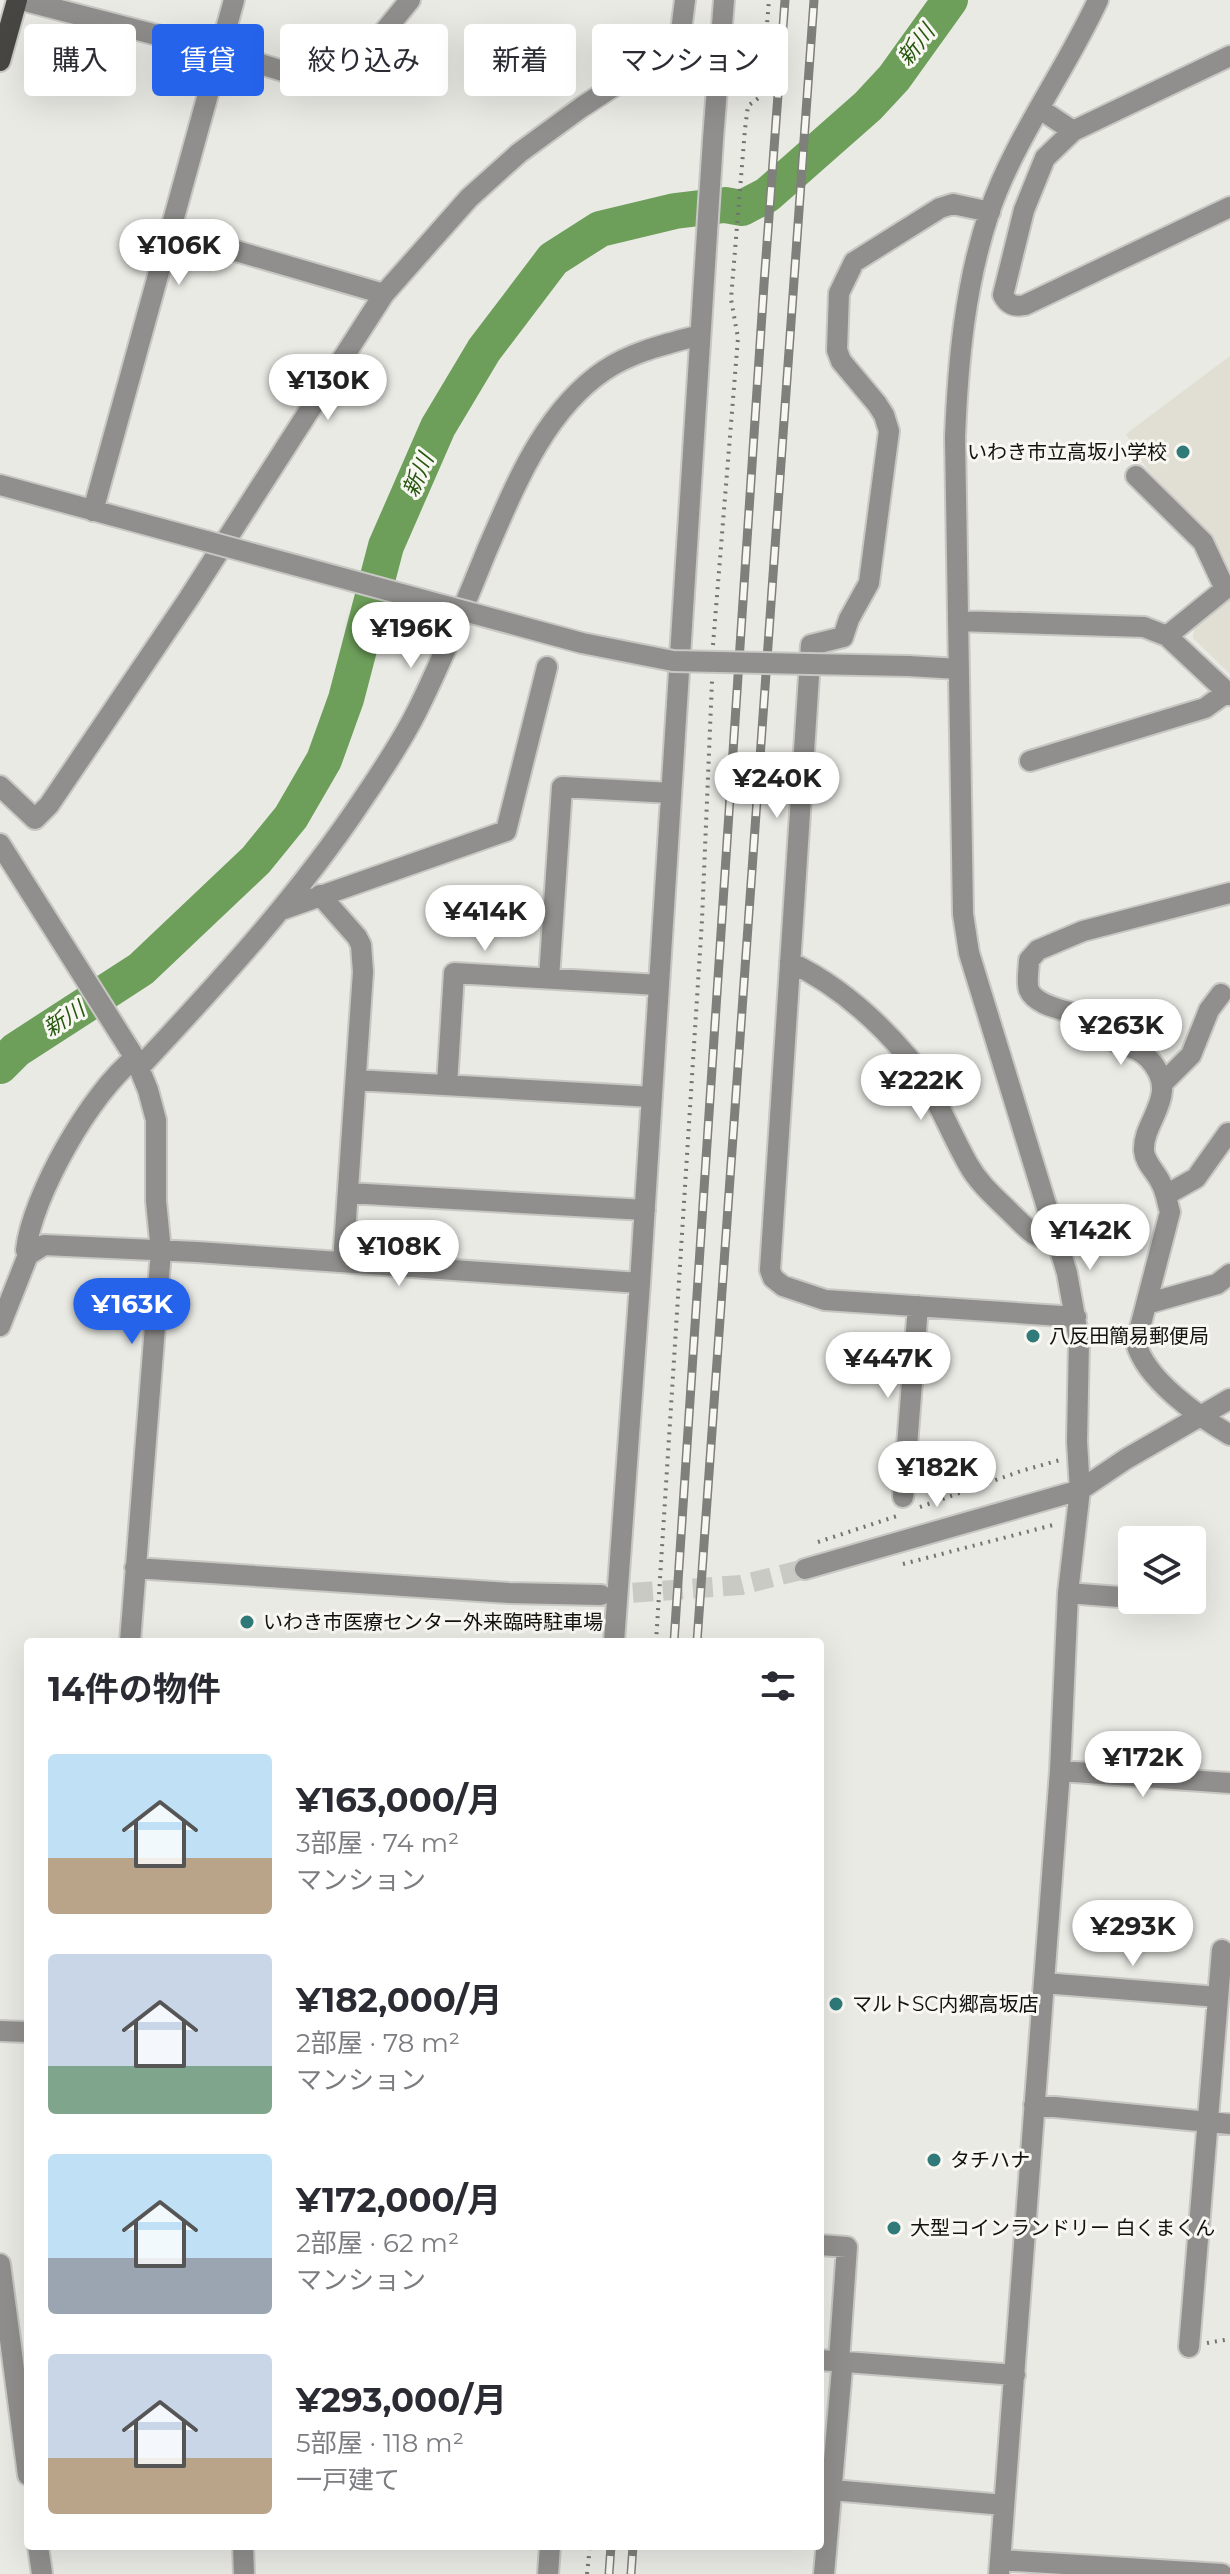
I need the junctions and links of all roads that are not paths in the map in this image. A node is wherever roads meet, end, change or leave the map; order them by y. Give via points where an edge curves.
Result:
1 (19, 0) edge
2 (234, 0) edge
3 (410, 0) edge
4 (685, 0) edge
5 (724, 0) edge
6 (1098, 0) edge
7 (227, 24) edge
8 (152, 34) edge
9 (1230, 56) edge
10 (0, 61) edge
11 (264, 65) edge
12 (207, 96) edge
13 (1040, 109) junction
14 (1073, 131) junction
15 (1230, 207) edge
16 (990, 212) junction
17 (171, 232) junction
18 (384, 294) junction
19 (700, 335) junction
20 (1136, 476) dead end
21 (0, 485) edge
22 (93, 511) junction
23 (958, 621) junction
24 (1167, 636) junction
25 (547, 667) dead end
26 (959, 669) junction
27 (1228, 693) edge
28 (1030, 761) dead end
29 (0, 786) edge
30 (671, 793) junction
31 (0, 844) edge
32 (1230, 893) edge
33 (320, 895) junction
34 (281, 910) junction
35 (790, 962) junction
36 (549, 978) junction
37 (659, 985) junction
38 (1221, 994) dead end
39 (134, 1057) junction
40 (356, 1080) junction
41 (1162, 1084) junction
42 (447, 1085) junction
43 (652, 1097) junction
44 (1228, 1133) dead end
45 (348, 1193) junction
46 (1166, 1195) junction
47 (645, 1210) junction
48 (1057, 1241) junction
49 (161, 1251) junction
50 (28, 1255) junction
51 (343, 1262) junction
52 (1230, 1274) edge
53 (640, 1283) junction
54 (1146, 1304) junction
55 (918, 1306) junction
56 (1076, 1317) junction
57 (0, 1326) edge
58 (1230, 1399) edge
59 (1201, 1417) junction
60 (1230, 1435) edge
61 (1080, 1490) junction
62 (903, 1497) dead end
63 (135, 1568) junction
64 (805, 1569) tunnel mouth
65 (1068, 1593) junction
66 (601, 1595) tunnel mouth
67 (1118, 1597) edge
68 (130, 1638) edge
69 (614, 1638) edge
70 (1060, 1771) junction
71 (1230, 1783) edge
72 (1222, 1950) dead end
73 (1044, 1983) junction
74 (1218, 1997) junction
75 (0, 2031) edge
76 (24, 2032) edge
77 (1034, 2105) junction
78 (1209, 2122) junction
79 (1230, 2124) edge
80 (824, 2245) edge
81 (0, 2264) edge
82 (1189, 2347) dead end
83 (830, 2360) edge
84 (1015, 2375) junction
85 (24, 2445) edge
86 (832, 2490) junction
87 (1004, 2505) junction
88 (824, 2541) edge
89 (39, 2550) edge
90 (243, 2550) edge
91 (550, 2550) edge
92 (1000, 2567) edge
93 (1170, 2572) edge
94 (42, 2574) edge
95 (244, 2574) edge
96 (548, 2574) edge
97 (824, 2574) edge
98 (1222, 2574) edge

1 - 8 street
1 - 10 main road
2 - 7 street
3 - 11 street via 352,71 334,82
4 - 18 street via 674,47 519,153 469,198
5 - 19 street
6 - 13 street
9 - 14 street
12 - 17 street
13 - 14 street
13 - 16 street
14 - 15 street via 1045,158 1024,210 1003,286 1007,303 1025,305
16 - 23 street via 958,363
16 - 35 street via 953,204 940,208 854,262 839,293 837,350 877,404 889,431 869,583 843,637 811,645
17 - 18 street
17 - 22 street
18 - 29 street via 49,805 35,819
19 - 30 street
19 - 34 street via 644,350 605,370 549,429 520,475 416,712 364,798
20 - 24 street via 1203,542 1225,589
21 - 22 street
22 - 26 street, bridge via 582,643 673,661
23 - 24 street via 1144,627
23 - 26 street
24 - 27 street
25 - 33 street via 506,831
26 - 48 street via 963,914 969,953
27 - 28 street via 1205,708
30 - 36 street via 562,787
30 - 37 street
31 - 39 street
32 - 41 street via 1083,931 1038,950 1029,960 1032,995 1087,1018 1108,1038 1138,1050 1160,1074
33 - 34 street
33 - 40 street via 361,945
34 - 39 street via 244,956
35 - 48 street via 821,977 868,1014 922,1077 982,1185 1037,1238
35 - 55 street via 770,1270 783,1286 825,1300
36 - 37 street
36 - 42 street via 454,973
37 - 43 street
38 - 41 street via 1191,1055
39 - 49 street via 156,1120
39 - 50 street via 111,1081 59,1161 31,1220
40 - 42 street
40 - 45 street
41 - 46 street via 1143,1147
42 - 43 street
43 - 47 street
44 - 46 street via 1196,1178
45 - 47 street
45 - 51 street
46 - 54 street via 1170,1212
47 - 53 street
48 - 56 street
49 - 50 street via 44,1245
49 - 51 street
49 - 63 street
50 - 57 street
51 - 53 street
52 - 54 street via 1217,1284
53 - 69 street
54 - 59 street via 1136,1343 1139,1354 1151,1372
55 - 56 street
55 - 62 street
56 - 61 street
58 - 59 street
59 - 60 street
59 - 61 street
61 - 64 street
61 - 65 street
63 - 66 street
63 - 68 street
65 - 67 street
65 - 70 street
70 - 71 street
70 - 73 street
72 - 74 street
73 - 74 street
73 - 77 street
74 - 78 street
75 - 76 street
77 - 78 street
77 - 84 street
78 - 79 street
78 - 82 street
80 - 83 street via 847,2247
81 - 85 street
83 - 84 street
83 - 86 street via 842,2369
84 - 87 street
86 - 87 street
86 - 88 street
87 - 92 street
88 - 97 street
89 - 94 street
90 - 95 street
91 - 96 street
92 - 93 street
93 - 98 street

